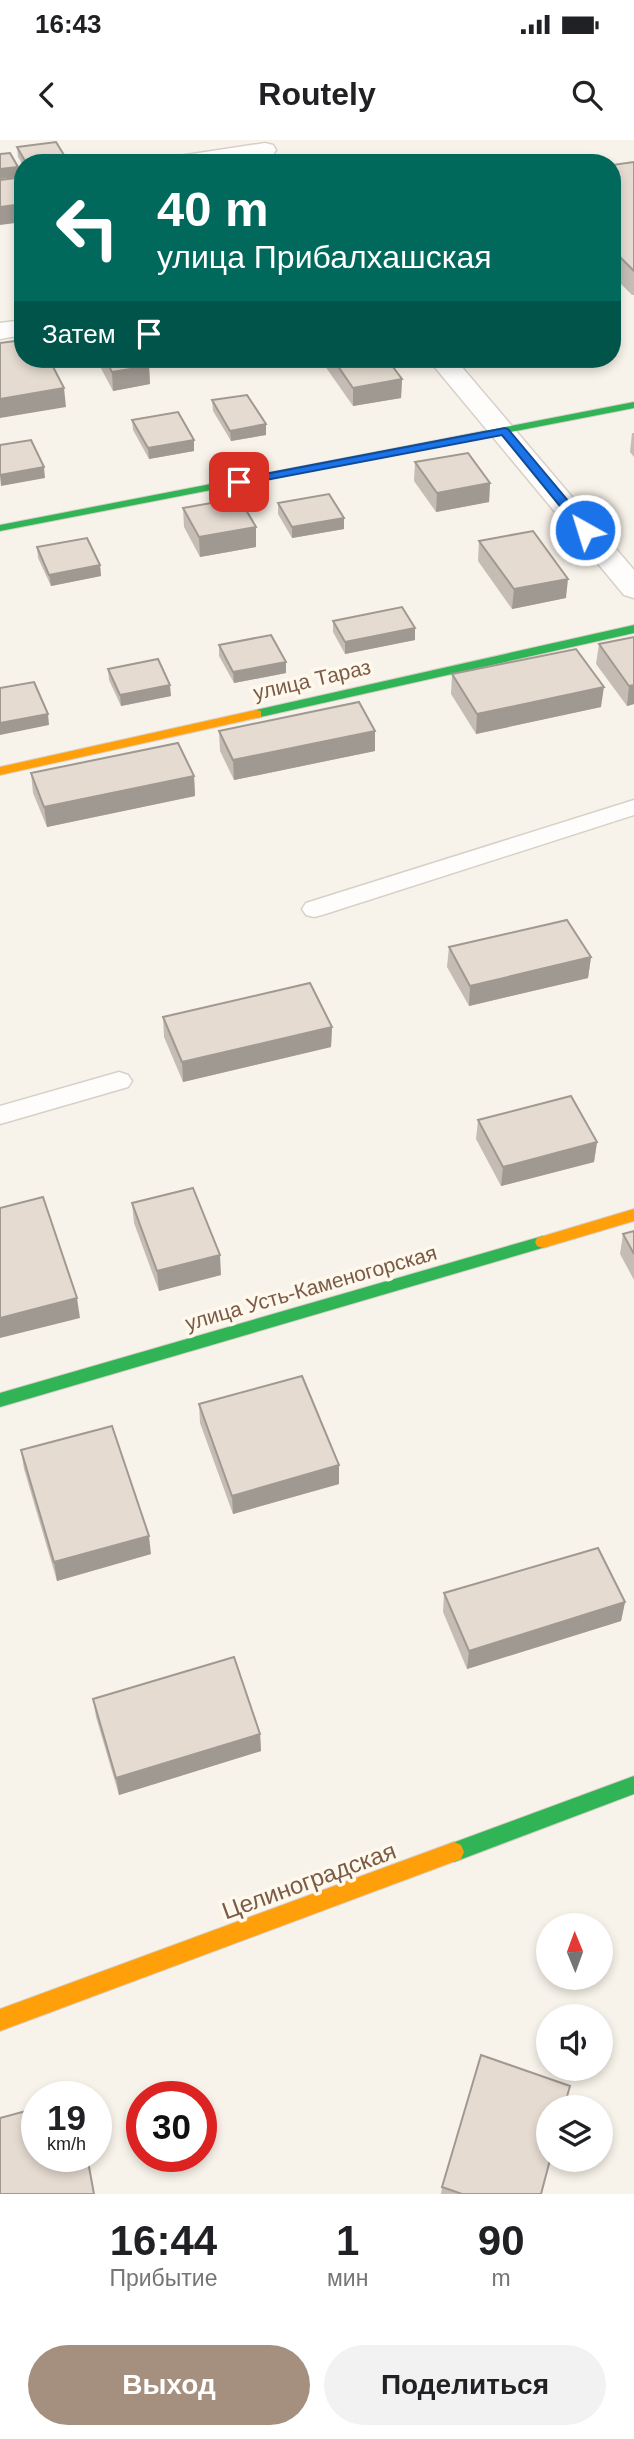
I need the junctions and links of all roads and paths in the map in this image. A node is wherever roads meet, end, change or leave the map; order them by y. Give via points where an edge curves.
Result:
1 (266, 151) edge
2 (244, 154) edge
3 (449, 368) edge
4 (634, 405) edge
5 (505, 431) junction
6 (0, 528) edge
7 (634, 589) edge
8 (634, 629) edge
9 (0, 771) edge
10 (634, 807) edge
11 (314, 909) dead end
12 (119, 1081) dead end
13 (0, 1115) edge
14 (634, 1215) edge
15 (0, 1400) edge
16 (634, 1785) edge
17 (0, 2020) edge

1 - 2 street
3 - 5 street
4 - 5 street
5 - 6 street
5 - 7 street
8 - 9 street, улица Тараз
10 - 11 lane
12 - 13 lane
14 - 15 street, улица Усть-Каменогорская
16 - 17 street, Целиноградская

